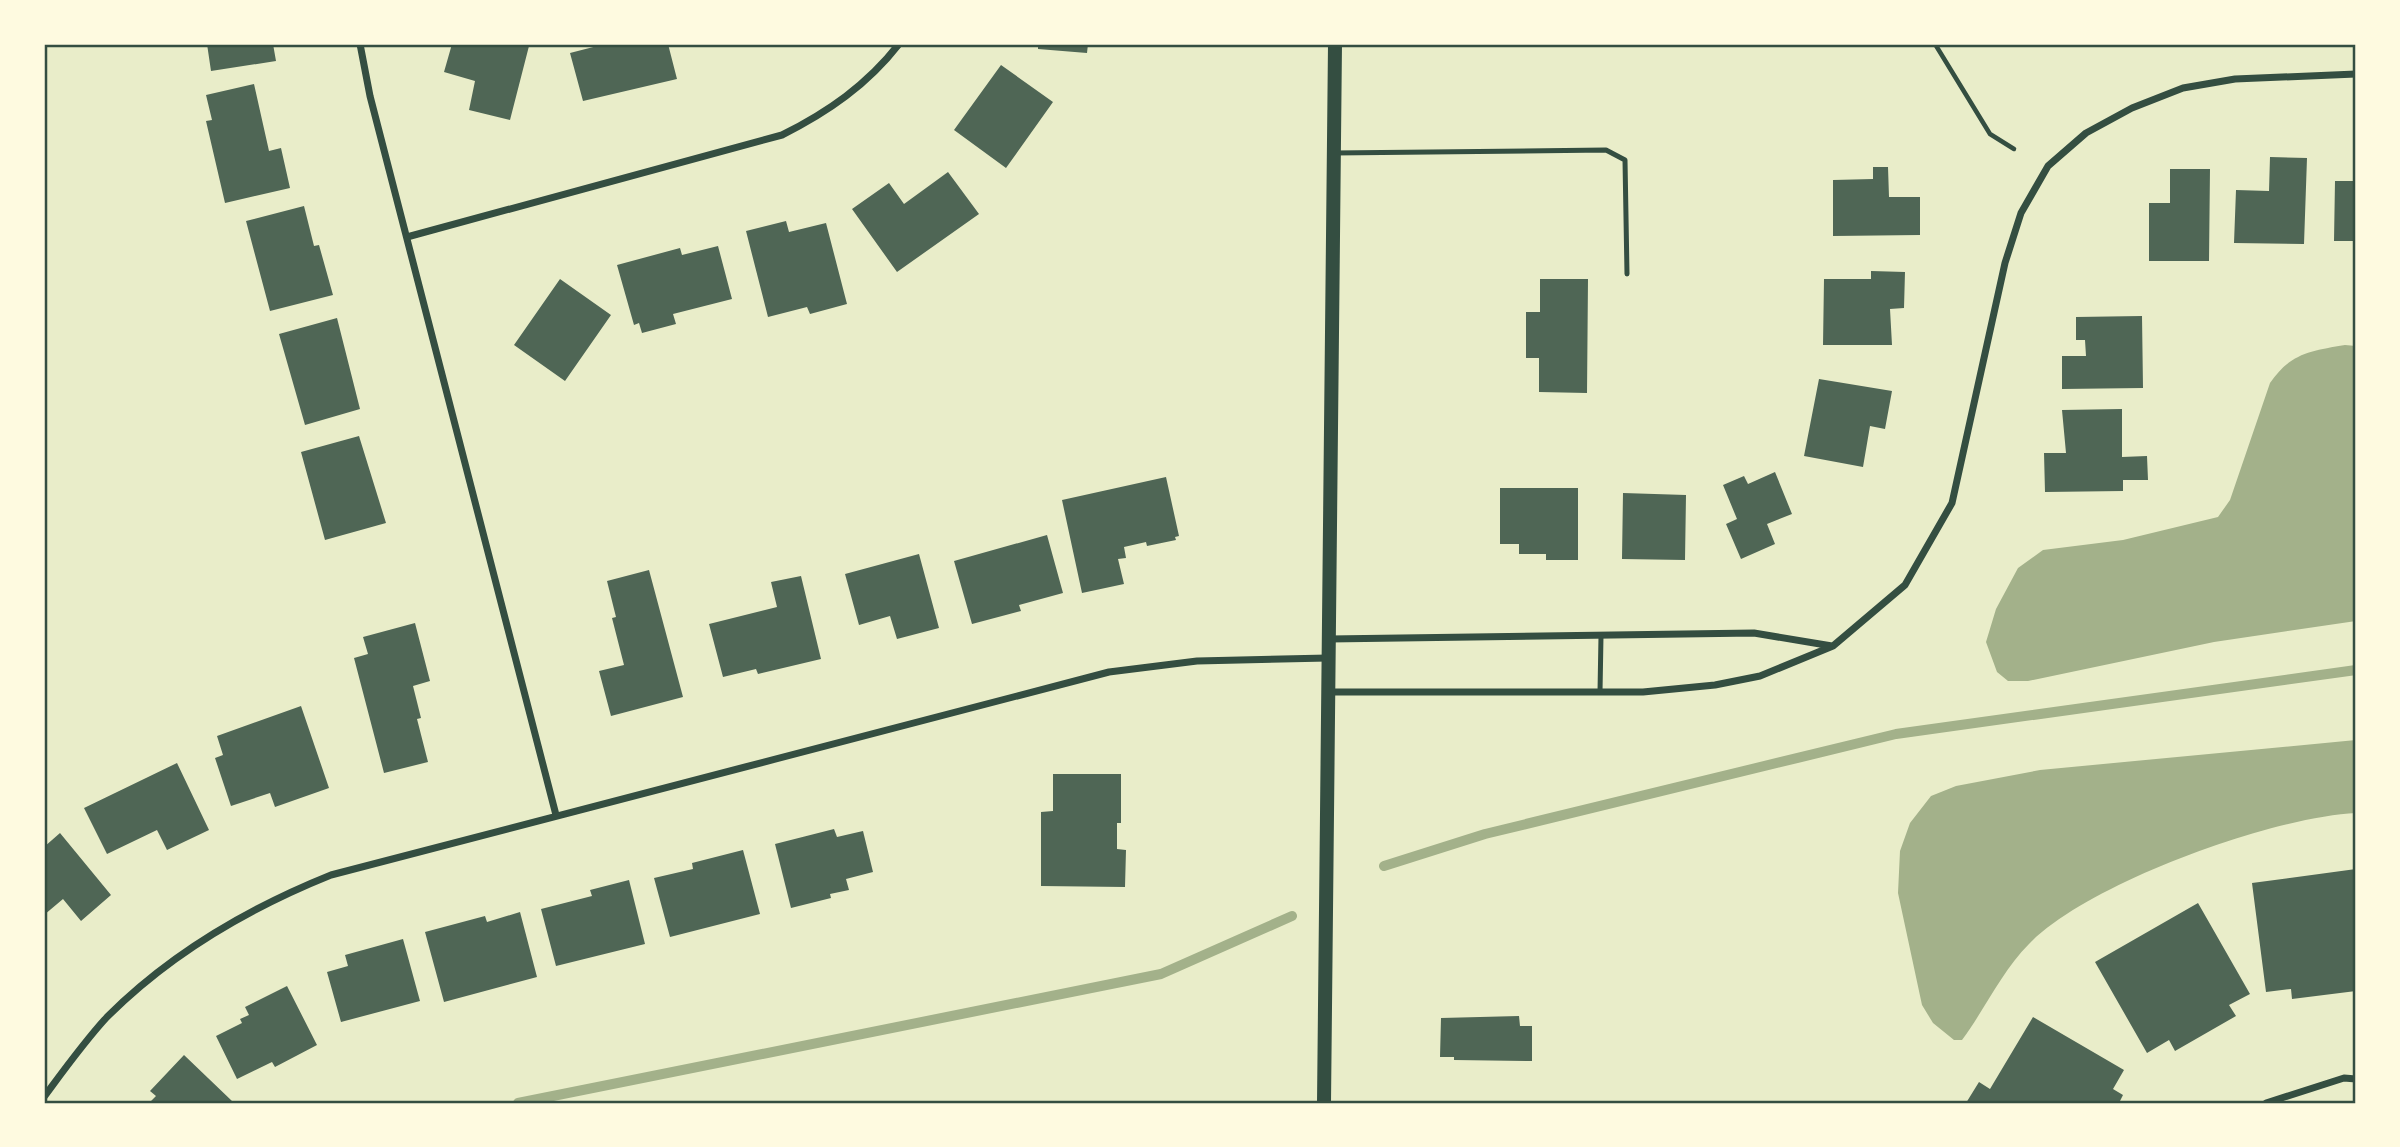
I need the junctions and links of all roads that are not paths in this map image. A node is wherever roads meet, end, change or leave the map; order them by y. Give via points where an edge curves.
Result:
1 (360, 44) edge
2 (899, 44) edge
3 (1335, 44) edge
4 (2356, 74) edge
5 (1334, 153) junction
6 (407, 237) junction
7 (1628, 274) dead end
8 (1601, 636) junction
9 (1329, 639) junction
10 (1833, 646) junction
11 (1329, 658) junction
12 (1329, 692) junction
13 (1601, 692) junction
14 (556, 815) junction
15 (2356, 1079) edge
16 (44, 1097) edge
17 (1324, 1103) edge
18 (2266, 1103) edge

1 - 6 street
2 - 6 street via 879,70 828,112 782,135
3 - 5 main road
4 - 10 street via 2235,79 2183,88 2086,132 2048,166 2021,213 2005,263 1952,503 1905,584
5 - 7 lane via 1606,150 1625,160
5 - 9 main road
6 - 14 street
8 - 9 street
8 - 10 street via 1754,633
8 - 13 lane
9 - 11 main road
10 - 13 street via 1760,676 1716,685
11 - 12 main road
11 - 14 street via 1197,661 1109,672
12 - 13 street
12 - 17 main road
14 - 16 street via 331,874 210,934 143,984 106,1019
15 - 18 street via 2344,1078

